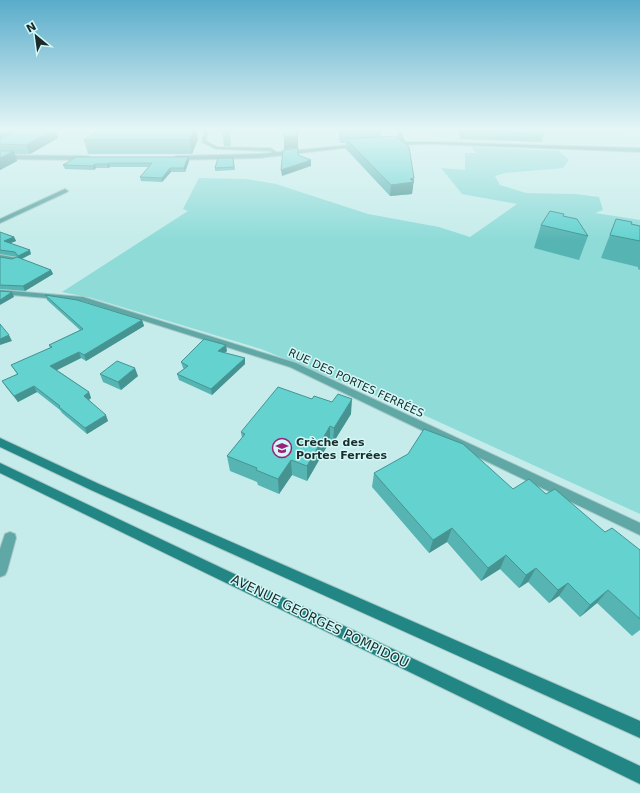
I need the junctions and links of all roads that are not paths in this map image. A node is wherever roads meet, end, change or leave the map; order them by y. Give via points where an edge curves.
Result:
1 (65, 191) dead end
2 (0, 221) edge
3 (0, 257) edge
4 (14, 260) edge
5 (0, 292) edge
6 (0, 442) edge
7 (0, 468) edge
8 (640, 529) edge
9 (10, 538) dead end
10 (0, 571) edge
11 (640, 730) edge
12 (640, 774) edge

1 - 2 street
3 - 4 street
5 - 8 street, RUE DES PORTES FERRÉES via 83,299 293,365
6 - 11 main road
7 - 12 main road, AVENUE GEORGES POMPIDOU
9 - 10 street

